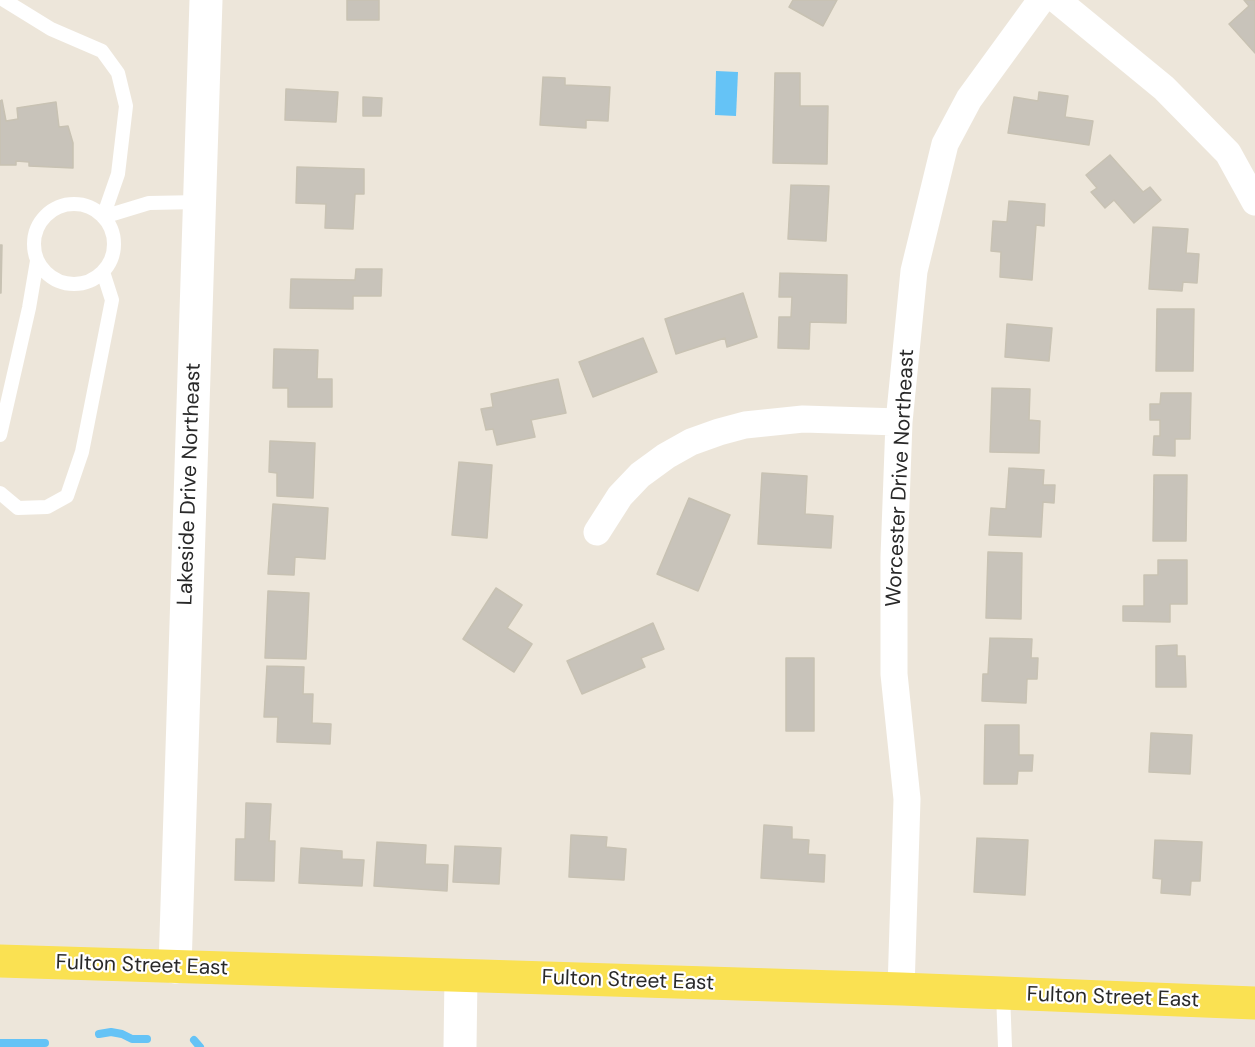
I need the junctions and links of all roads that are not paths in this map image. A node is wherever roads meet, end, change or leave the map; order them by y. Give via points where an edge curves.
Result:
1 (4, 0) edge
2 (206, 0) edge
3 (1041, 0) edge
4 (1057, 0) edge
5 (200, 202) junction
6 (1255, 202) edge
7 (103, 217) junction
8 (37, 261) junction
9 (103, 272) junction
10 (899, 422) junction
11 (0, 435) edge
12 (0, 493) edge
13 (597, 532) dead end
14 (0, 961) edge
15 (175, 967) junction
16 (461, 976) junction
17 (901, 989) junction
18 (1003, 993) junction
19 (1255, 1003) edge
20 (460, 1047) edge
21 (1005, 1047) edge

1 - 7 lane via 51,29 102,51 118,73 126,106 118,174
2 - 5 street, Lakeside Drive Northeast
3 - 10 street, Worcester Drive Northeast via 969,99 945,144 914,271
4 - 6 street via 1164,88 1228,153
5 - 7 lane via 149,203
5 - 15 street, Lakeside Drive Northeast
7 - 8 lane via 93,209 69,204 46,215 34,237
7 - 9 lane via 114,239 112,257
8 - 9 lane via 54,280 67,284 87,282
8 - 11 lane
9 - 12 lane via 112,300 82,452 67,496 47,507 18,508
10 - 13 street via 803,419 718,432 666,456 640,476 620,496
10 - 17 street, Worcester Drive Northeast via 894,674 907,799
14 - 15 main road, Fulton Street East
15 - 16 main road, Fulton Street East
16 - 17 main road, Fulton Street East
16 - 20 street
17 - 18 main road, Fulton Street East
18 - 19 main road, Fulton Street East
18 - 21 lane

